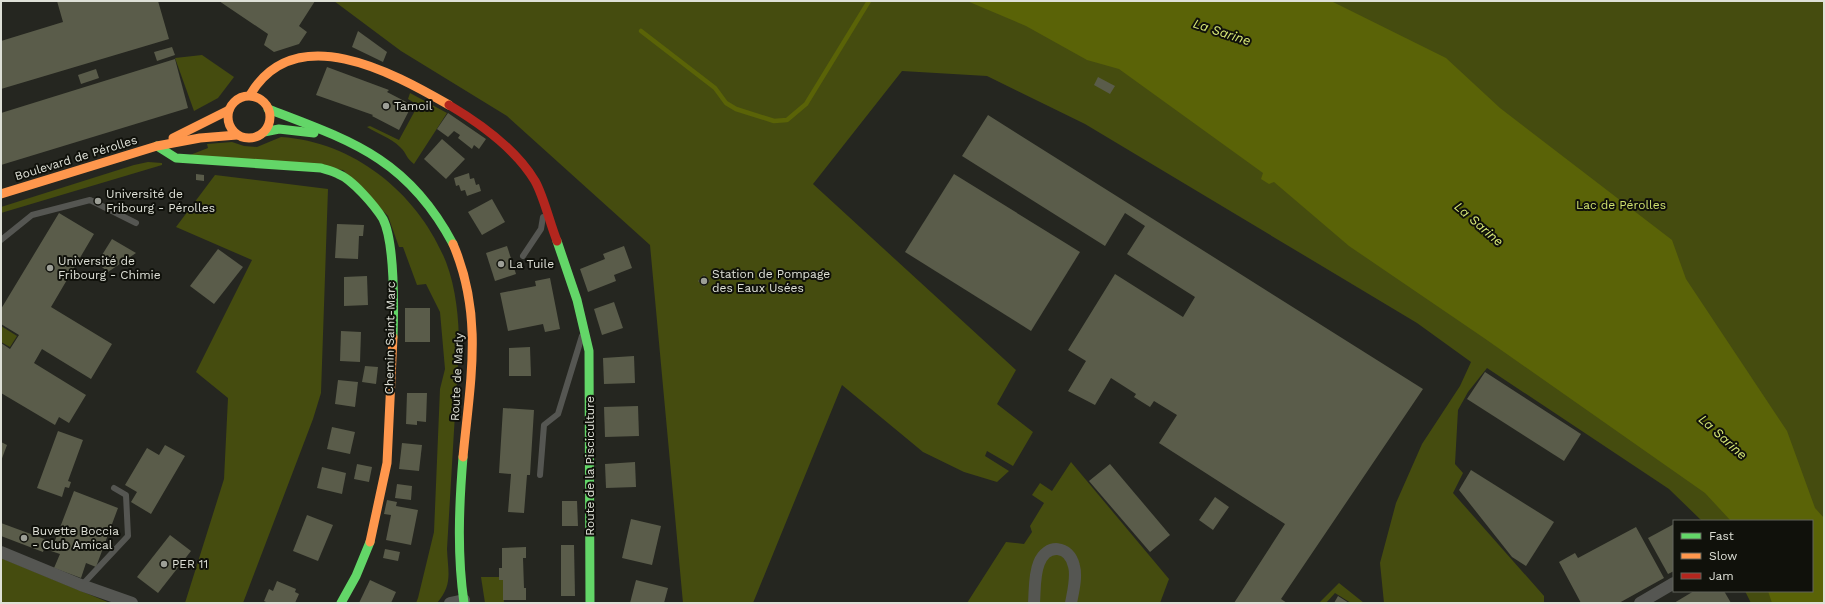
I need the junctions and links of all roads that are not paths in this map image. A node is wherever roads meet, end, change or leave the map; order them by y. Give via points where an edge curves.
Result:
1 (250, 95) junction
2 (268, 109) junction
3 (229, 110) junction
4 (264, 132) junction
5 (237, 135) junction
6 (339, 137) junction
7 (157, 146) junction
8 (1, 194) edge
9 (545, 209) junction
10 (136, 223) dead end
11 (1, 240) edge
12 (523, 256) dead end
13 (584, 330) junction
14 (540, 475) dead end
15 (114, 488) dead end
16 (1, 552) edge
17 (1673, 584) edge
18 (81, 585) junction
19 (464, 602) edge
20 (132, 603) edge
21 (341, 603) edge
22 (450, 603) edge
23 (590, 603) edge
24 (1034, 603) edge
25 (1071, 603) edge
26 (1640, 603) edge

1 - 2 street via 261,99
1 - 3 street via 239,98
1 - 9 street, Route de la Pisciculture via 259,80 270,70 300,57 338,57 380,71 442,100 505,146 536,181
2 - 4 street via 270,121
2 - 6 street, Route de Marly
3 - 5 street via 228,121
3 - 7 street
4 - 5 street via 248,138
4 - 6 street, Route de Marly via 279,129 300,130
5 - 7 street via 200,138
6 - 19 street, Route de Marly via 382,159 424,197 448,233 466,280 472,314 473,348 460,506
7 - 8 street, Boulevard de Pérolles
7 - 21 street, Chemin Saint-Marc via 176,158 321,168 340,174 365,195 384,220 389,241 394,304 387,463 372,537 356,576
9 - 12 lane, Route de la Pisciculture via 541,229
9 - 13 street, Route de la Pisciculture via 566,266
10 - 11 lane via 90,200 32,215
13 - 14 lane via 558,414 544,426
13 - 23 street, Route de la Pisciculture via 589,353
15 - 18 lane via 126,495 128,536
16 - 18 street
17 - 26 street
18 - 20 street
19 - 22 street
24 - 25 street via 1039,564 1048,551 1058,549 1070,557 1074,566

